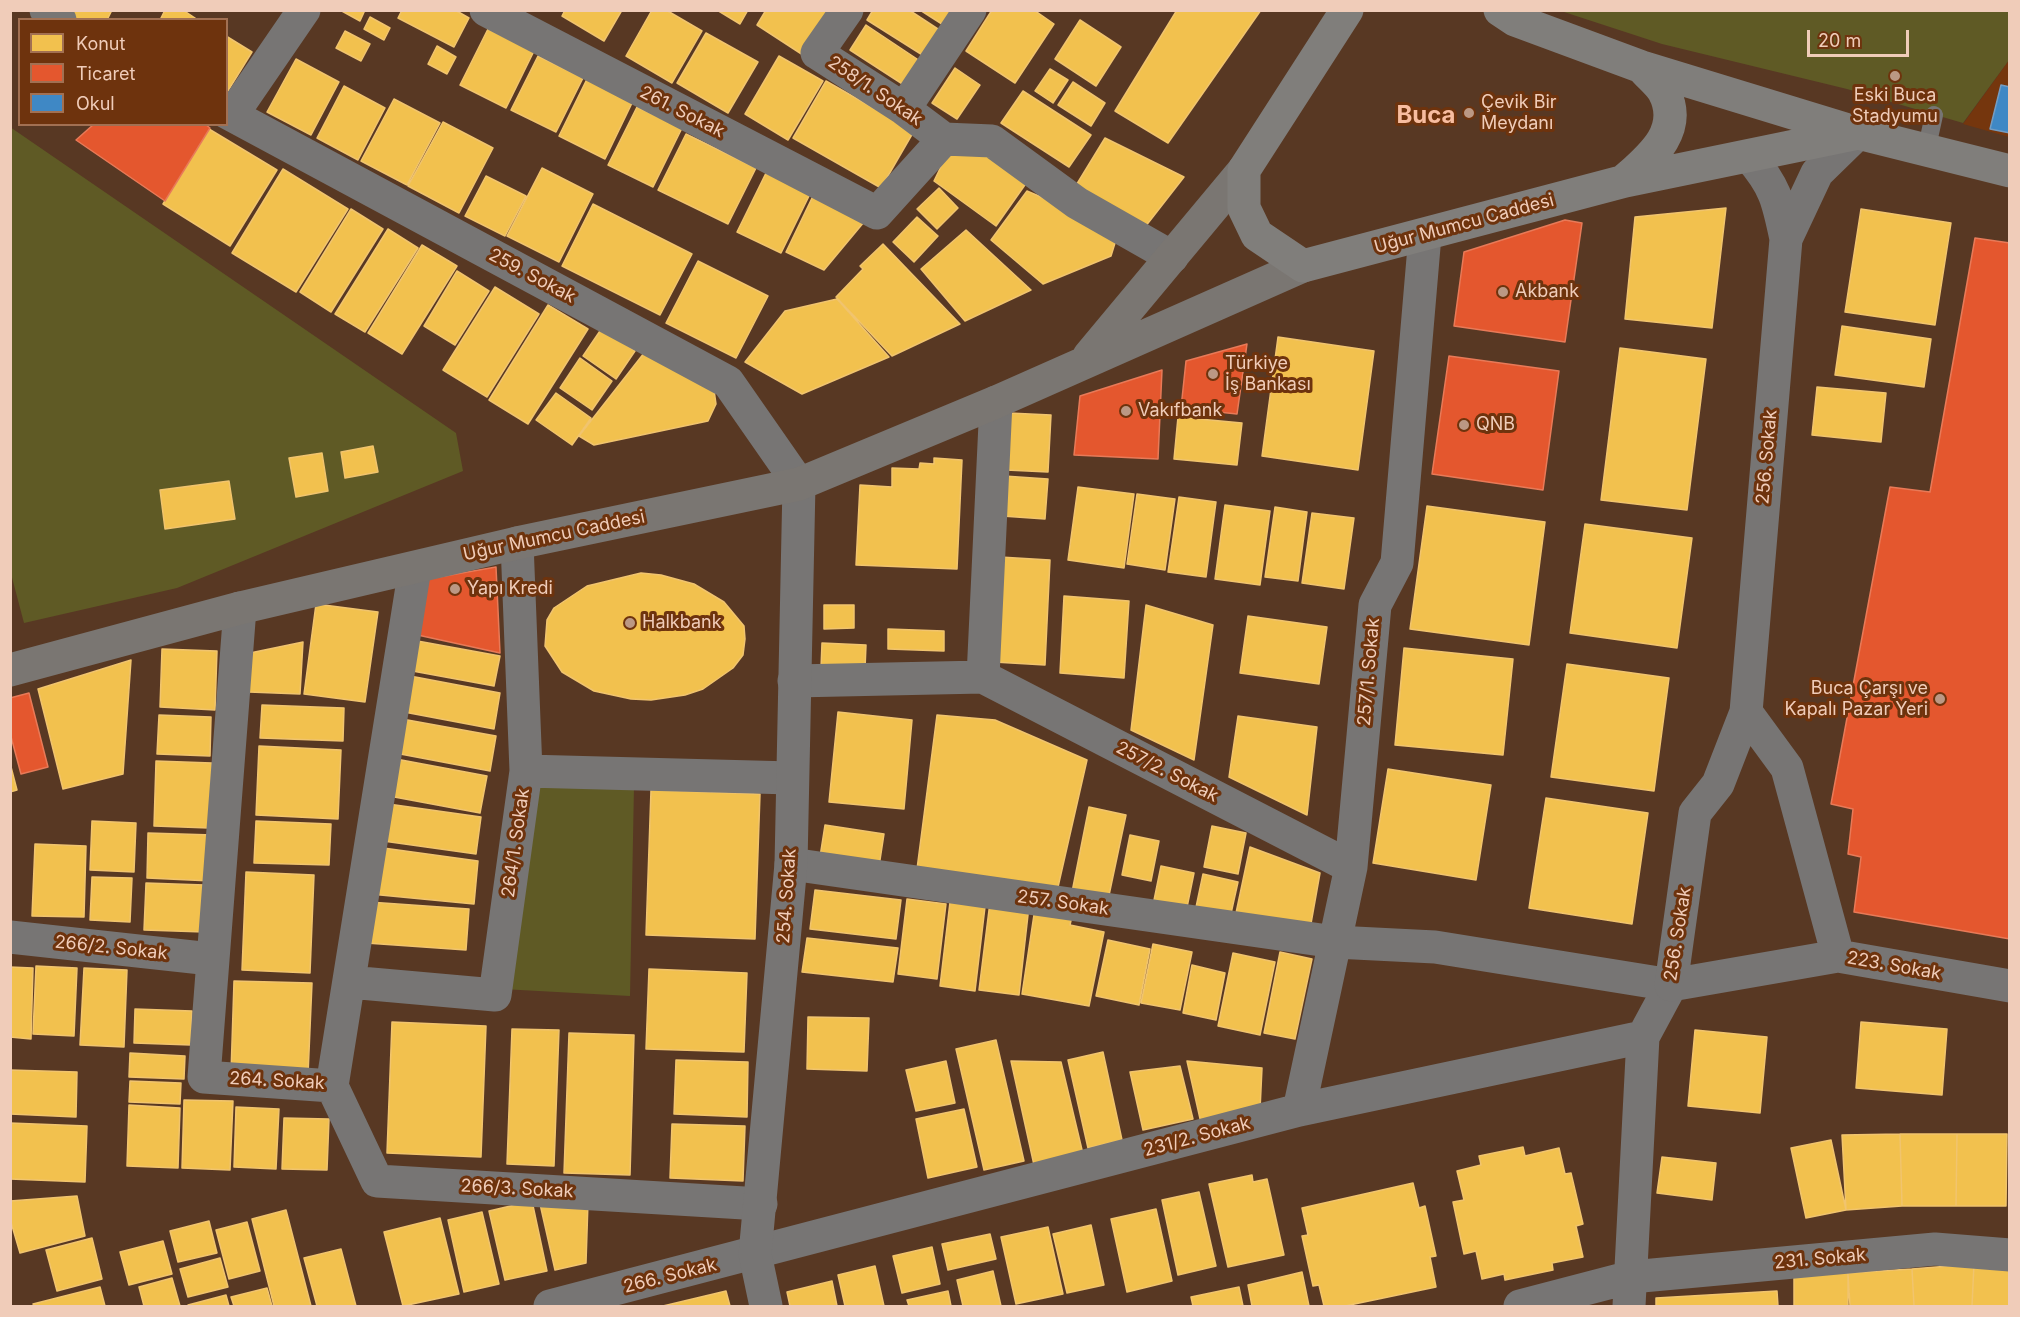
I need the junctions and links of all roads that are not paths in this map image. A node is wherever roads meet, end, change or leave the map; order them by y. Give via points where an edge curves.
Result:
1 (304, 10) edge
2 (486, 10) edge
3 (847, 10) edge
4 (970, 10) edge
5 (1347, 10) edge
6 (1508, 14) edge
7 (1328, 24) edge
8 (1642, 67) junction
9 (904, 109) junction
10 (230, 114) edge
11 (1934, 115) dead end
12 (1858, 133) junction
13 (944, 139) junction
14 (1925, 155) junction
15 (1749, 156) junction
16 (1244, 170) junction
17 (2010, 171) edge
18 (1625, 180) junction
19 (1425, 235) junction
20 (1786, 239) junction
21 (1172, 257) junction
22 (1303, 266) junction
23 (1084, 362) junction
24 (996, 402) junction
25 (799, 484) junction
26 (517, 543) junction
27 (415, 568) junction
28 (240, 609) junction
29 (10, 670) edge
30 (983, 677) junction
31 (794, 681) junction
32 (1746, 712) junction
33 (526, 771) junction
34 (792, 778) junction
35 (791, 864) junction
36 (1351, 867) junction
37 (10, 937) edge
38 (1335, 942) junction
39 (1838, 956) junction
40 (211, 958) junction
41 (349, 982) junction
42 (1671, 985) junction
43 (2010, 986) edge
44 (1644, 1037) junction
45 (332, 1086) junction
46 (1299, 1110) junction
47 (761, 1204) junction
48 (755, 1254) junction
49 (2010, 1255) edge
50 (1630, 1292) edge
51 (550, 1306) edge
52 (766, 1306) edge
53 (1520, 1306) edge

1 - 10 street
2 - 13 street, 261. Sokak via 877,213
3 - 9 street, 258/1. Sokak via 817,54
4 - 9 street
5 - 7 main road, Uğur Mumcu Caddesi
6 - 8 main road
7 - 16 main road, Uğur Mumcu Caddesi
8 - 12 main road
8 - 18 main road via 1664,92 1669,111 1668,131 1659,150
9 - 13 street, 258/1. Sokak
10 - 25 street, 259. Sokak via 728,381
11 - 14 lane
12 - 14 main road
12 - 15 main road, Uğur Mumcu Caddesi
12 - 20 street, 256. Sokak via 1817,173
13 - 21 street via 992,141 1077,202
14 - 17 main road
15 - 18 main road, Uğur Mumcu Caddesi
15 - 20 street, 256. Sokak via 1777,196
16 - 21 main road, Uğur Mumcu Caddesi
16 - 22 main road via 1244,208 1257,235
18 - 19 main road, Uğur Mumcu Caddesi
19 - 22 main road, Uğur Mumcu Caddesi
19 - 36 street, 257/1. Sokak via 1397,563 1375,604
20 - 32 street, 256. Sokak
21 - 23 main road, Uğur Mumcu Caddesi
22 - 23 main road, Uğur Mumcu Caddesi
23 - 24 main road, Uğur Mumcu Caddesi
24 - 25 main road, Uğur Mumcu Caddesi
24 - 30 street
25 - 26 main road, Uğur Mumcu Caddesi
25 - 31 street, 254. Sokak
26 - 27 main road, Uğur Mumcu Caddesi
26 - 33 street, 264/1. Sokak
27 - 28 main road, Uğur Mumcu Caddesi
27 - 41 street, 264. Sokak
28 - 29 main road, Uğur Mumcu Caddesi
28 - 40 street, 264. Sokak
30 - 31 street, 257/2. Sokak
30 - 36 street, 257/2. Sokak
31 - 34 street, 254. Sokak
32 - 39 street via 1787,768
32 - 42 street, 256. Sokak via 1718,783 1695,813
33 - 34 street
33 - 41 street, 264/1. Sokak via 495,995
34 - 35 street, 254. Sokak
35 - 38 street, 257. Sokak
35 - 47 street, 254. Sokak
36 - 38 street, 257/1. Sokak
37 - 40 street, 266/2. Sokak
38 - 42 street via 1435,947
38 - 46 street, 257/1. Sokak
39 - 42 street, 223. Sokak
39 - 43 street, 223. Sokak
40 - 45 street, 264. Sokak via 204,1077
41 - 45 street, 264. Sokak
42 - 44 street, 256. Sokak
44 - 46 street, 231/2. Sokak
44 - 50 street, 256. Sokak
45 - 47 street, 266/3. Sokak via 377,1181
46 - 48 street, 231/2. Sokak
47 - 48 street, 254. Sokak
48 - 51 street, 266. Sokak
48 - 52 street, 254. Sokak
49 - 50 street, 231. Sokak via 1935,1249
50 - 53 street, 231. Sokak

